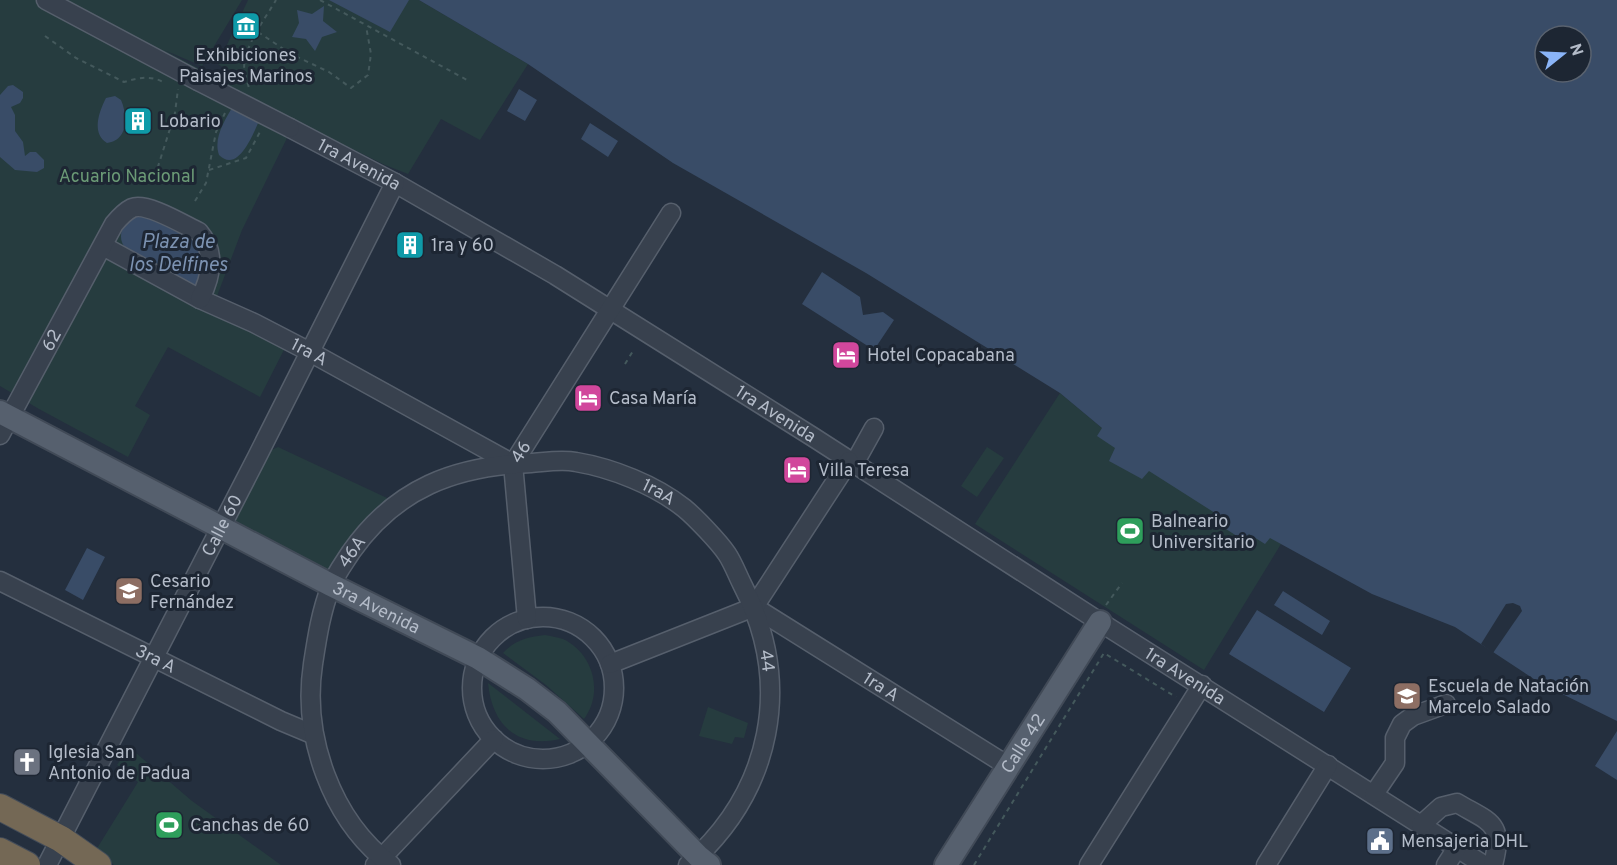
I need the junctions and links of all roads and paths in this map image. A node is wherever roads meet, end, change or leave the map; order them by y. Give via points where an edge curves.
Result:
1 (46, 0) edge
2 (276, 0) edge
3 (320, 0) edge
4 (366, 26) junction
5 (258, 32) junction
6 (45, 36) dead end
7 (245, 74) junction
8 (467, 80) dead end
9 (167, 84) dead end
10 (192, 86) junction
11 (235, 92) dead end
12 (251, 95) dead end
13 (227, 108) dead end
14 (263, 125) dead end
15 (209, 170) junction
16 (155, 176) dead end
17 (395, 183) junction
18 (195, 201) dead end
19 (671, 213) dead end
20 (103, 246) junction
21 (200, 299) junction
22 (611, 310) junction
23 (633, 351) dead end
24 (310, 352) junction
25 (625, 364) dead end
26 (3, 421) edge
27 (874, 428) dead end
28 (852, 462) junction
29 (513, 464) junction
30 (220, 526) junction
31 (0, 581) edge
32 (1122, 583) dead end
33 (331, 585) junction
34 (754, 607) junction
35 (1102, 615) junction
36 (527, 619) junction
37 (153, 658) junction
38 (478, 658) junction
39 (610, 664) junction
40 (1202, 685) junction
41 (1446, 704) dead end
42 (1189, 705) junction
43 (312, 734) junction
44 (494, 739) junction
45 (588, 743) junction
46 (1328, 765) junction
47 (1008, 766) junction
48 (1374, 794) junction
49 (0, 807) edge
50 (1421, 825) junction
51 (61, 838) junction
52 (1457, 848) junction
53 (0, 851) edge
54 (698, 862) edge
55 (383, 863) edge
56 (27, 865) edge
57 (47, 865) edge
58 (98, 865) edge
59 (946, 865) edge
60 (974, 865) edge
61 (1089, 865) edge
62 (1266, 865) edge
63 (1446, 865) edge
64 (1484, 865) edge
65 (1494, 865) edge

1 - 10 street, 1ra Avenida
2 - 5 path
3 - 4 path
4 - 5 path via 368,75 351,88
4 - 8 path
5 - 7 path via 246,54
6 - 9 path via 76,58 124,82 143,77
7 - 11 path
7 - 12 path
10 - 16 path via 178,89 175,113
10 - 17 street, 1ra Avenida, bridge via 290,128
13 - 15 path via 216,132
14 - 15 path via 246,158
15 - 18 path
17 - 22 street, 1ra Avenida
17 - 24 street, Calle 60
19 - 22 street, 46
20 - 21 street, 1ra A
20 - 21 street, 62 via 122,214 139,206 199,232 208,246 211,269
20 - 26 street, 62
21 - 24 street, 1ra A
22 - 28 street, 1ra Avenida
22 - 29 street, 46
23 - 25 path
24 - 29 street, 1ra A
24 - 30 street, Calle 60
26 - 30 main road, 3ra Avenida
27 - 28 street
28 - 34 street
28 - 35 street, 1ra Avenida
29 - 33 street, 46A via 440,479 406,497 368,530
29 - 34 street, 1raA via 574,461 632,477 684,508 719,545
29 - 36 street, 46
30 - 33 main road, 3ra Avenida
30 - 37 street, Calle 60
31 - 37 street, 3ra A
32 - 35 path
33 - 38 main road, 3ra Avenida
33 - 43 street, 46A via 311,679
34 - 39 street
34 - 47 street, 1ra A
34 - 54 street, 44 via 767,650 771,695 766,741 751,783
35 - 40 street, 1ra Avenida
35 - 47 main road, Calle 42
36 - 38 street via 495,635
36 - 39 street via 563,620 580,627 594,639
37 - 43 street, 3ra A
37 - 51 street, Calle 60
38 - 44 street via 472,683 473,702 479,720
38 - 45 main road, 3ra Avenida via 534,694
39 - 45 street via 612,708 604,725
40 - 42 street
40 - 46 street, 1ra Avenida
41 - 48 street via 1402,724 1395,738 1395,763
42 - 60 path via 1104,653
42 - 61 street
43 - 55 street, 46A via 336,800
44 - 45 street via 504,748 540,760 559,758
44 - 55 street
45 - 54 main road, 3ra Avenida
46 - 48 street, 1ra Avenida
46 - 62 street
47 - 59 main road, Calle 42
48 - 50 street, 1ra Avenida
49 - 51 highway
50 - 52 street, 1ra Avenida
50 - 65 street via 1441,807 1457,803 1492,823 1498,846
51 - 57 street, Calle 60
51 - 58 highway
52 - 63 street
52 - 64 street, 1ra Avenida
53 - 56 highway

